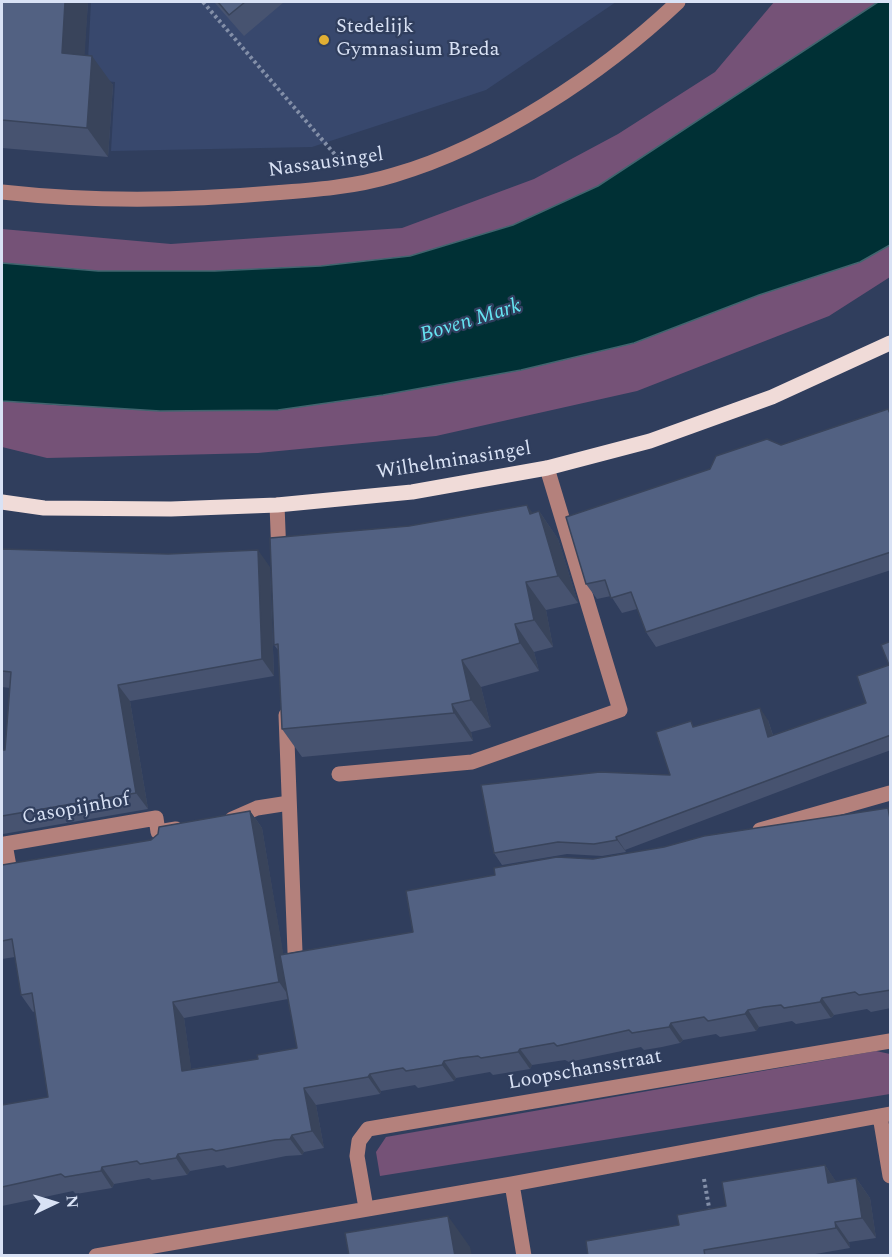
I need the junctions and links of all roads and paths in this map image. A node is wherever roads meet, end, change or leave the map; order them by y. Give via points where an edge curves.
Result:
1 (203, 2) edge
2 (678, 2) edge
3 (360, 184) junction
4 (2, 192) edge
5 (890, 343) edge
6 (547, 468) junction
7 (2, 502) edge
8 (277, 505) junction
9 (280, 573) edge
10 (285, 699) edge
11 (339, 774) dead end
12 (891, 794) edge
13 (289, 803) junction
14 (220, 822) edge
15 (189, 827) edge
16 (742, 835) edge
17 (33, 868) edge
18 (295, 952) edge
19 (891, 1041) edge
20 (885, 1115) edge
21 (699, 1149) junction
22 (891, 1176) edge
23 (512, 1184) junction
24 (366, 1208) junction
25 (711, 1220) edge
26 (96, 1256) edge
27 (524, 1256) edge

1 - 3 path
2 - 3 street, Nassausingel via 622,50 495,133 429,164
3 - 4 street, Nassausingel via 167,200
5 - 6 main road, Wilhelminasingel via 772,397 650,441
6 - 8 main road, Wilhelminasingel via 412,492
6 - 11 street via 620,710 472,762
7 - 8 main road, Wilhelminasingel via 56,508
8 - 9 street
10 - 13 street
12 - 16 street
13 - 14 street via 257,808
13 - 18 street
15 - 17 street, Casopijnhof via 160,839 156,818 5,844 10,872
19 - 24 street, Loopschansstraat via 368,1129 359,1141 357,1156
20 - 21 street
20 - 22 street
21 - 23 street
21 - 25 path
23 - 24 street
23 - 27 street
24 - 26 street

